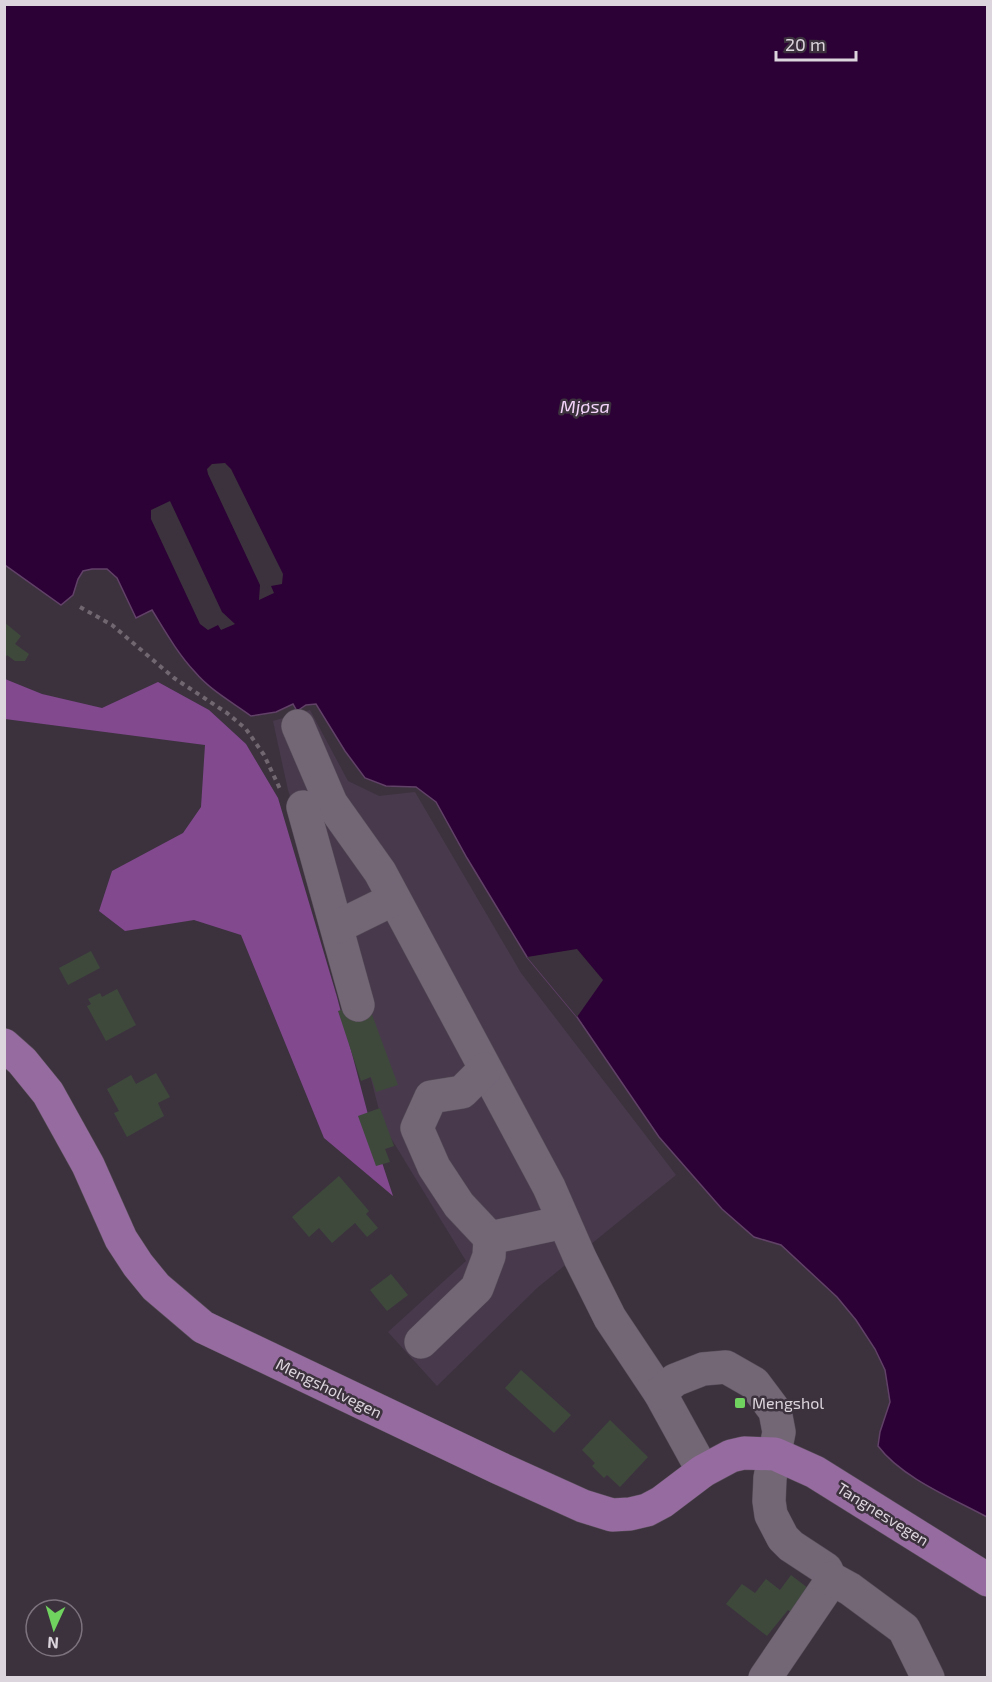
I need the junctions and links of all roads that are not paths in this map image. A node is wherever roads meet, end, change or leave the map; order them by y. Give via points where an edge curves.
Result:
1 (298, 726) dead end
2 (307, 804) junction
3 (394, 899) junction
4 (337, 927) junction
5 (358, 1005) dead end
6 (4, 1045) edge
7 (485, 1069) junction
8 (564, 1222) junction
9 (490, 1238) junction
10 (421, 1342) dead end
11 (660, 1393) junction
12 (775, 1454) junction
13 (703, 1471) junction
14 (830, 1578) junction
15 (987, 1580) edge
16 (765, 1677) edge
17 (928, 1677) edge

1 - 2 lane
2 - 3 lane via 380,872
2 - 4 lane
3 - 4 lane
3 - 7 lane
4 - 5 lane
6 - 13 main road, Mengsholvegen via 48,1093 121,1239 138,1264 156,1287 203,1327 583,1506 612,1515 647,1510
7 - 8 lane
7 - 9 lane via 462,1092 431,1097 417,1128 434,1167 459,1205
8 - 9 lane
8 - 11 lane via 610,1318
9 - 10 lane via 489,1256 477,1288
11 - 12 lane via 675,1380 704,1369 726,1367 754,1383 775,1412 779,1432
11 - 13 lane
12 - 13 main road, Mengsholvegen via 731,1456
12 - 14 lane via 771,1515 783,1538 826,1569
12 - 15 main road, Tangnesvegen via 815,1472
14 - 16 lane
14 - 17 lane via 904,1629

